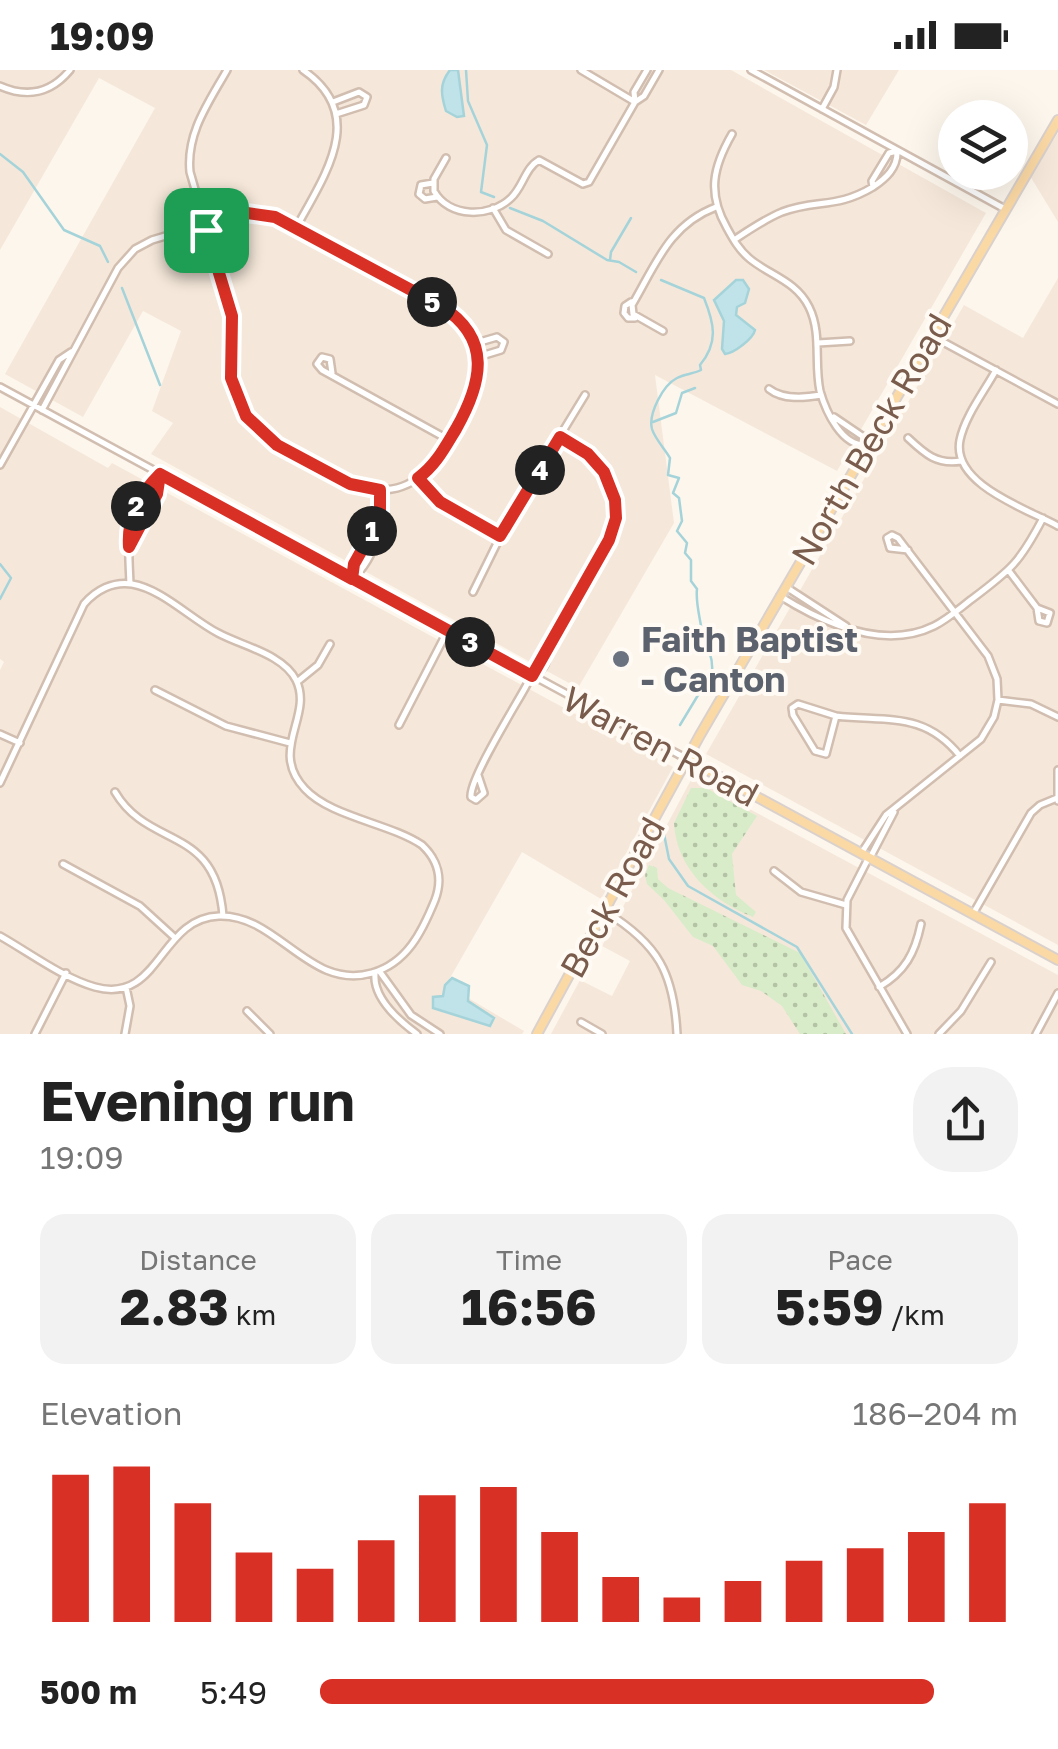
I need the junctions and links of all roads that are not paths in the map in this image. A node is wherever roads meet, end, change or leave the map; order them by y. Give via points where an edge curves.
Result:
1 (70, 70) edge
2 (226, 70) edge
3 (303, 70) edge
4 (582, 70) edge
5 (647, 70) edge
6 (659, 70) edge
7 (751, 70) edge
8 (837, 70) edge
9 (0, 86) edge
10 (332, 102) junction
11 (634, 102) junction
12 (822, 109) junction
13 (336, 114) junction
14 (1058, 120) edge
15 (732, 134) dead end
16 (897, 150) junction
17 (446, 158) dead end
18 (433, 182) junction
19 (873, 187) junction
20 (437, 197) junction
21 (716, 207) junction
22 (494, 208) junction
23 (1005, 209) junction
24 (205, 224) junction
25 (296, 228) junction
26 (734, 240) junction
27 (548, 254) dead end
28 (663, 330) dead end
29 (932, 336) junction
30 (850, 341) dead end
31 (817, 343) junction
32 (474, 344) junction
33 (71, 352) junction
34 (478, 361) junction
35 (996, 370) junction
36 (332, 374) dead end
37 (0, 387) edge
38 (769, 389) dead end
39 (586, 395) dead end
40 (821, 395) junction
41 (1058, 404) edge
42 (33, 405) junction
43 (42, 410) junction
44 (832, 415) junction
45 (560, 437) junction
46 (908, 438) dead end
47 (449, 440) junction
48 (867, 446) junction
49 (961, 461) junction
50 (0, 466) edge
51 (160, 474) junction
52 (418, 478) junction
53 (380, 490) junction
54 (1043, 518) junction
55 (1058, 526) edge
56 (500, 536) junction
57 (129, 547) junction
58 (908, 550) dead end
59 (1009, 571) junction
60 (352, 579) junction
61 (130, 584) junction
62 (786, 587) junction
63 (473, 592) dead end
64 (780, 596) junction
65 (1037, 608) dead end
66 (955, 612) junction
67 (846, 626) junction
68 (448, 630) junction
69 (330, 644) dead end
70 (532, 676) junction
71 (297, 682) junction
72 (155, 690) dead end
73 (998, 700) junction
74 (836, 716) junction
75 (1058, 717) edge
76 (399, 725) dead end
77 (0, 734) edge
78 (290, 742) junction
79 (20, 744) junction
80 (960, 756) junction
81 (687, 759) junction
82 (1058, 770) edge
83 (478, 775) dead end
84 (0, 782) edge
85 (116, 792) dead end
86 (1058, 799) edge
87 (867, 856) junction
88 (63, 864) dead end
89 (774, 871) dead end
90 (846, 904) junction
91 (606, 912) junction
92 (973, 914) junction
93 (224, 916) junction
94 (921, 924) dead end
95 (0, 936) edge
96 (174, 937) junction
97 (1058, 960) edge
98 (991, 962) dead end
99 (387, 968) junction
100 (66, 972) junction
101 (377, 972) junction
102 (366, 974) junction
103 (384, 976) junction
104 (373, 980) junction
105 (126, 986) junction
106 (880, 988) junction
107 (1058, 992) edge
108 (396, 998) junction
109 (385, 1004) junction
110 (247, 1012) dead end
111 (581, 1022) dead end
112 (35, 1034) edge
113 (125, 1034) edge
114 (270, 1034) edge
115 (417, 1034) edge
116 (440, 1034) edge
117 (537, 1034) edge
118 (602, 1034) edge
119 (677, 1034) edge
120 (907, 1034) edge
121 (940, 1034) edge
122 (1036, 1034) edge

1 - 9 street via 42,91
2 - 24 street via 189,150
3 - 10 street
4 - 11 street
5 - 11 street
6 - 11 street
7 - 12 street
8 - 12 street
10 - 13 street
10 - 13 street via 359,92 367,96 364,106
11 - 22 street via 588,182 540,160 510,199
12 - 16 street
13 - 25 street via 334,156
14 - 23 main road, North Beck Road
15 - 21 street via 715,168
16 - 19 street via 898,160
16 - 19 street via 888,153
16 - 23 street
17 - 18 street
18 - 20 street
18 - 20 street via 421,185 419,194
19 - 26 street via 842,202 784,212
20 - 22 street via 460,211
21 - 26 street
21 - 28 street via 680,228 634,302 637,317
22 - 27 street via 506,230
23 - 29 main road, North Beck Road
24 - 25 street via 255,213
24 - 33 street via 130,253
24 - 53 street via 232,316 231,378 246,416 277,445 350,484
25 - 32 street via 446,310
26 - 31 street via 799,292
29 - 35 street
29 - 48 main road, North Beck Road
30 - 31 street
31 - 40 street
32 - 34 street
32 - 34 street via 496,337 504,342
33 - 42 street via 59,360
33 - 43 street
34 - 47 street via 475,394
35 - 41 street
35 - 49 street via 962,433
36 - 47 street
37 - 42 street, Warren Road
38 - 40 street via 793,398
39 - 45 street
40 - 44 street
42 - 43 street, Warren Road
42 - 50 street
43 - 51 street, Warren Road
44 - 48 street
44 - 48 street via 844,437
45 - 56 street
45 - 70 street via 604,472 616,518
46 - 49 street via 934,460
47 - 52 street
48 - 62 main road, North Beck Road
49 - 54 street via 976,482
51 - 57 street via 157,494
51 - 57 street via 144,489 130,520
51 - 60 street, Warren Road
52 - 53 street
52 - 56 street via 440,502
53 - 60 street via 372,552
54 - 55 street
54 - 59 street
56 - 63 street
57 - 61 street
58 - 66 street
59 - 65 street
59 - 66 street
60 - 68 street, Warren Road
61 - 71 street via 280,662
61 - 79 street via 105,587 84,604
62 - 64 main road, North Beck Road
62 - 67 street
64 - 67 street
64 - 81 main road, North Beck Road
66 - 67 street via 901,636
66 - 73 street via 991,661
68 - 70 street, Warren Road
68 - 76 street
69 - 71 street
70 - 81 street, Warren Road
70 - 83 street
71 - 78 street via 300,702
72 - 78 street via 226,726
73 - 75 street
73 - 80 street via 986,732
74 - 74 street via 829,750 820,754 792,710 800,704
74 - 80 street via 919,724
77 - 79 street
78 - 99 street via 293,770 308,793 415,840 436,864 438,892 418,936
79 - 84 street
80 - 87 street via 895,809
81 - 87 main road, Warren Road
81 - 91 main road, Beck Road
82 - 86 street
85 - 93 street via 138,817 204,859 219,884
86 - 92 street via 1031,813
87 - 90 street
87 - 92 main road, Warren Road
88 - 96 street via 140,906
89 - 90 street via 801,892
90 - 106 street via 848,934
91 - 117 main road, Beck Road
91 - 119 street via 638,934 662,964
92 - 97 main road, Warren Road
93 - 96 street via 196,921
93 - 102 street via 251,923 325,971
94 - 106 street via 905,966
95 - 100 street
96 - 105 street via 150,971
98 - 121 street
99 - 101 street
99 - 103 street
100 - 105 street via 98,987
100 - 112 street
101 - 102 street
101 - 103 street
101 - 104 street
102 - 104 street
103 - 108 street
104 - 109 street
105 - 113 street
106 - 120 street
107 - 122 street
108 - 109 street
108 - 116 street
109 - 115 street
110 - 114 street
111 - 118 street

